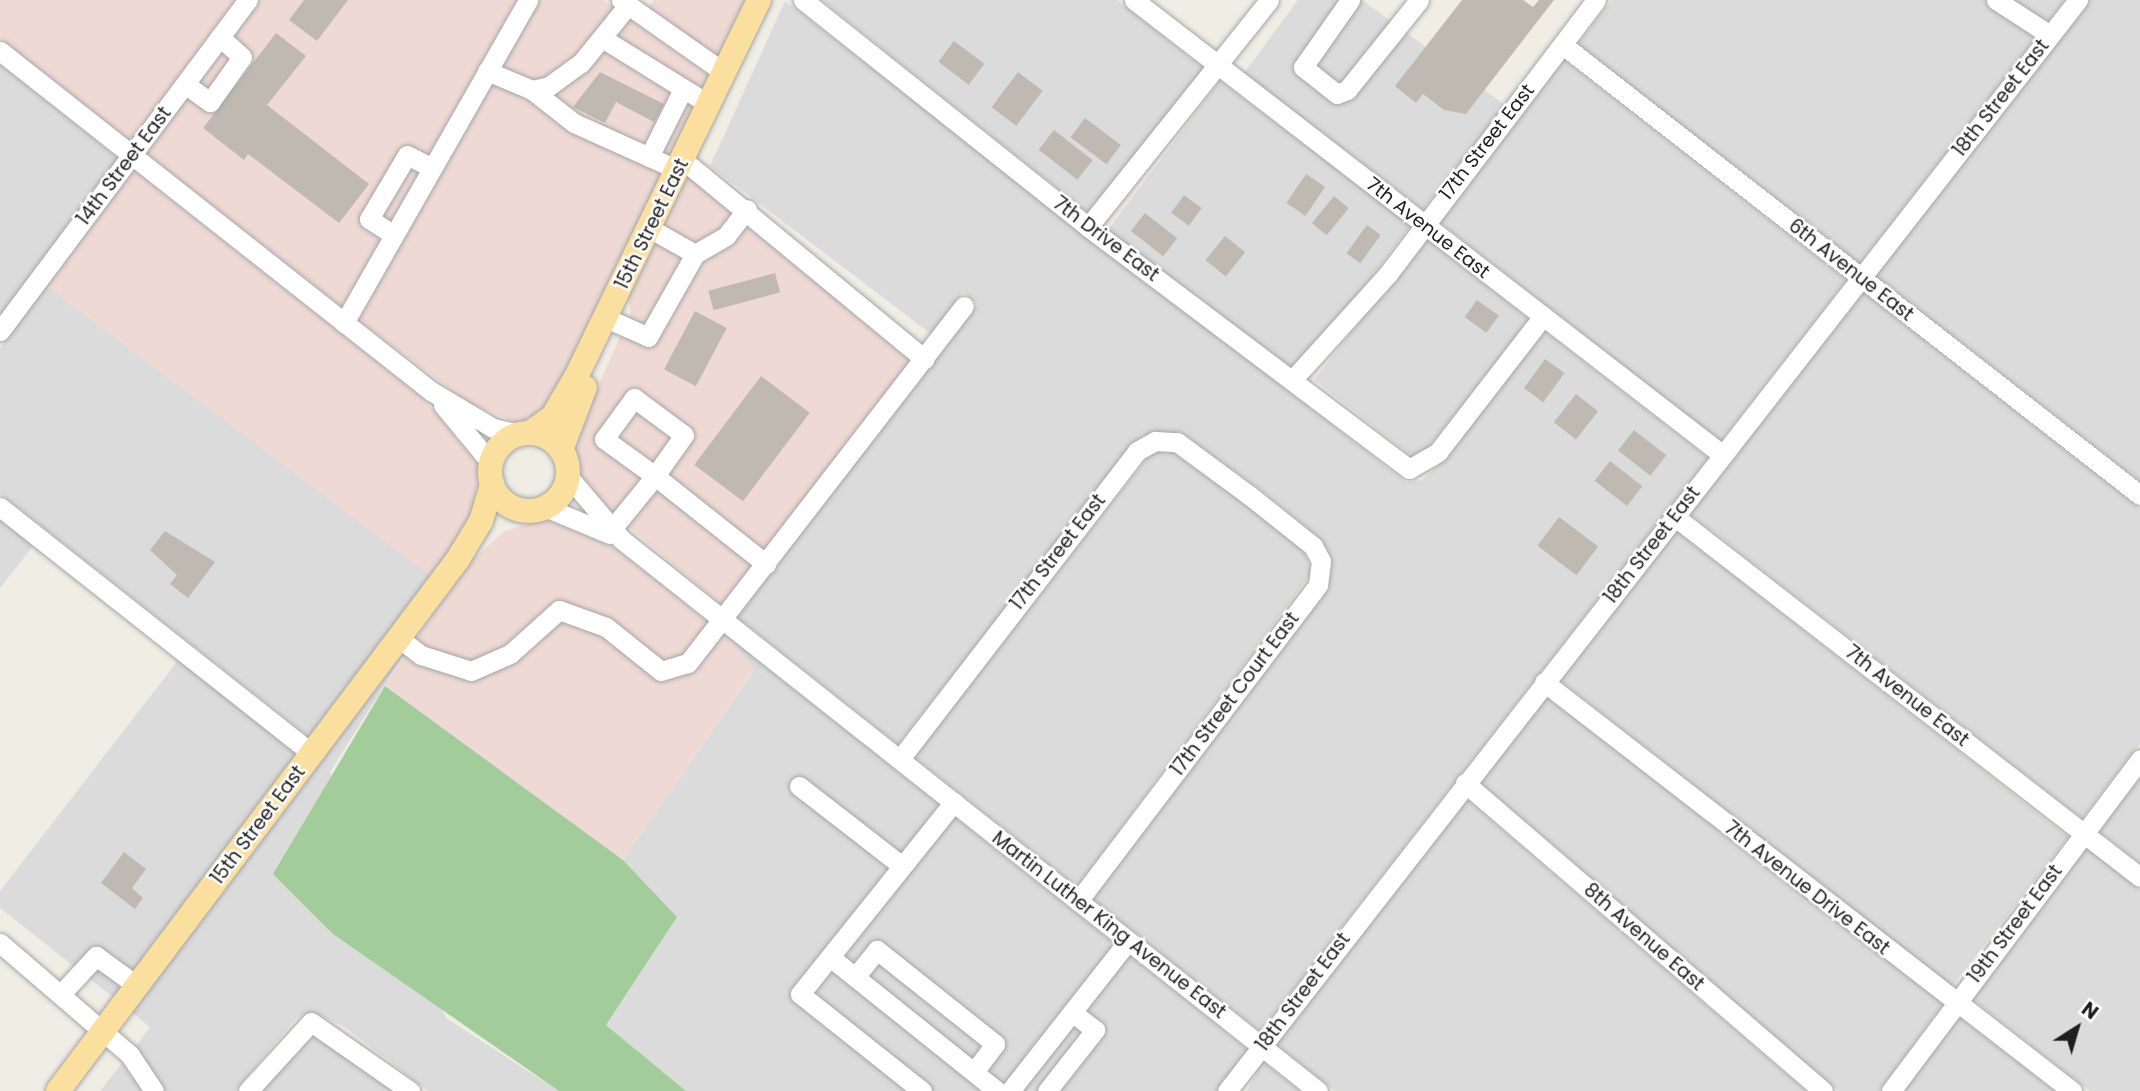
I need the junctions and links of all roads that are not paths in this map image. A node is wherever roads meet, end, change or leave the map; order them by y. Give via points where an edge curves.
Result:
1 (248, 0) edge
2 (528, 0) edge
3 (760, 0) edge
4 (803, 0) edge
5 (1135, 0) edge
6 (1269, 0) edge
7 (1350, 0) edge
8 (1419, 0) edge
9 (1596, 0) edge
10 (1996, 0) edge
11 (2078, 0) edge
12 (624, 3) edge
13 (2050, 35) junction
14 (220, 37) junction
15 (602, 38) junction
16 (1563, 45) junction
17 (0, 51) edge
18 (1219, 66) junction
19 (487, 71) junction
20 (725, 73) junction
21 (185, 85) junction
22 (683, 89) junction
23 (532, 90) junction
24 (710, 105) junction
25 (132, 155) junction
26 (649, 157) junction
27 (681, 165) junction
28 (432, 168) junction
29 (747, 209) junction
30 (1424, 223) junction
31 (1088, 227) junction
32 (649, 228) junction
33 (394, 235) junction
34 (695, 254) junction
35 (1861, 277) junction
36 (616, 294) junction
37 (964, 306) dead end
38 (1543, 316) junction
39 (615, 321) junction
40 (344, 323) junction
41 (0, 331) edge
42 (924, 359) junction
43 (1294, 378) junction
44 (431, 391) junction
45 (524, 433) junction
46 (561, 450) junction
47 (1723, 455) junction
48 (491, 473) junction
49 (568, 476) junction
50 (1249, 495) joint
51 (2140, 495) edge
52 (0, 507) edge
53 (534, 509) junction
54 (1674, 516) junction
55 (616, 534) junction
56 (458, 559) junction
57 (766, 564) junction
58 (723, 620) junction
59 (399, 638) junction
60 (1544, 682) junction
61 (312, 753) junction
62 (900, 759) junction
63 (2140, 759) edge
64 (1465, 783) junction
65 (799, 786) dead end
66 (954, 802) junction
67 (2084, 833) junction
68 (902, 866) junction
69 (2140, 877) edge
70 (1078, 901) junction
71 (1128, 941) junction
72 (0, 943) edge
73 (830, 957) junction
74 (855, 977) junction
75 (136, 985) junction
76 (61, 994) junction
77 (1957, 1001) junction
78 (1072, 1012) junction
79 (102, 1031) junction
80 (1261, 1046) junction
81 (974, 1072) junction
82 (58, 1091) edge
83 (154, 1091) edge
84 (248, 1091) edge
85 (410, 1091) edge
86 (922, 1091) edge
87 (997, 1091) edge
88 (1010, 1091) edge
89 (1046, 1091) edge
90 (1227, 1091) edge
91 (1318, 1091) edge
92 (1823, 1091) edge
93 (1891, 1091) edge
94 (2072, 1091) edge

1 - 14 street, 14th Street East
2 - 19 street
3 - 20 main road, 15th Street East
4 - 31 street, 7th Drive East
5 - 18 street, 7th Avenue East
6 - 18 street
7 - 8 street via 1303,67 1337,94 1347,90
9 - 16 street, 17th Street East
10 - 13 street
11 - 13 street, 18th Street East
12 - 15 street
12 - 20 street
13 - 35 street, 18th Street East
14 - 21 street, 14th Street East
14 - 21 street via 242,57 209,103
15 - 22 street
15 - 23 street via 582,63
16 - 30 street, 17th Street East
16 - 35 street, 6th Avenue East
17 - 25 street
18 - 30 street, 7th Avenue East
18 - 31 street
19 - 23 street
19 - 28 street
20 - 24 main road, 15th Street East
21 - 25 street, 14th Street East
22 - 24 street
22 - 26 street
23 - 26 street via 574,123
24 - 27 main road, 15th Street East
25 - 40 street
25 - 41 street, 14th Street East
26 - 27 street
27 - 29 street
27 - 32 main road, 15th Street East
28 - 33 street
28 - 33 street via 407,155 369,219
29 - 34 street via 726,236
29 - 42 street
30 - 38 street, 7th Avenue East
30 - 43 street, 17th Street East
31 - 43 street, 7th Drive East
32 - 34 street
32 - 36 main road, 15th Street East
33 - 40 street
34 - 39 street via 648,337
35 - 47 street, 18th Street East
35 - 51 street, 6th Avenue East
36 - 39 main road, 15th Street East via 622,308
36 - 45 main road via 553,416
37 - 42 street
38 - 43 street, 7th Drive East via 1438,452 1414,469 1398,463
38 - 47 street, 7th Avenue East
39 - 46 main road, 15th Street East
40 - 44 street
42 - 57 street
44 - 45 street via 493,428
44 - 48 street
45 - 46 main road
45 - 48 main road via 500,445
46 - 49 main road
47 - 54 street, 18th Street East
48 - 53 main road via 503,501
48 - 56 main road, 15th Street East via 481,521
49 - 53 main road via 562,493
49 - 55 street
50 - 62 street, 17th Street East via 1177,442 1155,441 1137,451
50 - 70 street, 17th Street Court East via 1313,546 1321,561 1318,585
52 - 61 street
53 - 55 street
53 - 56 main road, 15th Street East
54 - 60 street, 18th Street East
54 - 67 street, 7th Avenue East
55 - 57 street via 655,476
55 - 58 street, Martin Luther King Avenue East
56 - 59 main road, 15th Street East
57 - 58 street
58 - 59 street via 688,663 662,671 606,627 559,610 510,654 471,671 421,655
58 - 62 street, Martin Luther King Avenue East
59 - 61 main road, 15th Street East
60 - 64 street, 18th Street East
60 - 77 street, 7th Avenue Drive East
61 - 75 main road, 15th Street East
62 - 66 street, Martin Luther King Avenue East
63 - 67 street, 19th Street East
64 - 80 street, 18th Street East
64 - 92 street, 8th Avenue East
65 - 68 street
66 - 68 street
66 - 70 street, Martin Luther King Avenue East
67 - 69 street, 7th Avenue East
67 - 77 street, 19th Street East
68 - 73 street
70 - 71 street, Martin Luther King Avenue East
71 - 78 street
71 - 80 street, Martin Luther King Avenue East
72 - 76 street
73 - 74 street
73 - 86 street via 800,995
74 - 81 street
74 - 81 street via 877,950 995,1044
75 - 76 street via 96,956
75 - 79 main road, 15th Street East
76 - 79 street
77 - 93 street, 19th Street East
77 - 94 street, 7th Avenue Drive East
78 - 88 street
78 - 89 street via 1095,1030
79 - 82 main road, 15th Street East
79 - 83 street via 138,1063
80 - 90 street, 18th Street East
80 - 91 street, Martin Luther King Avenue East
81 - 87 street
84 - 85 street via 311,1022

